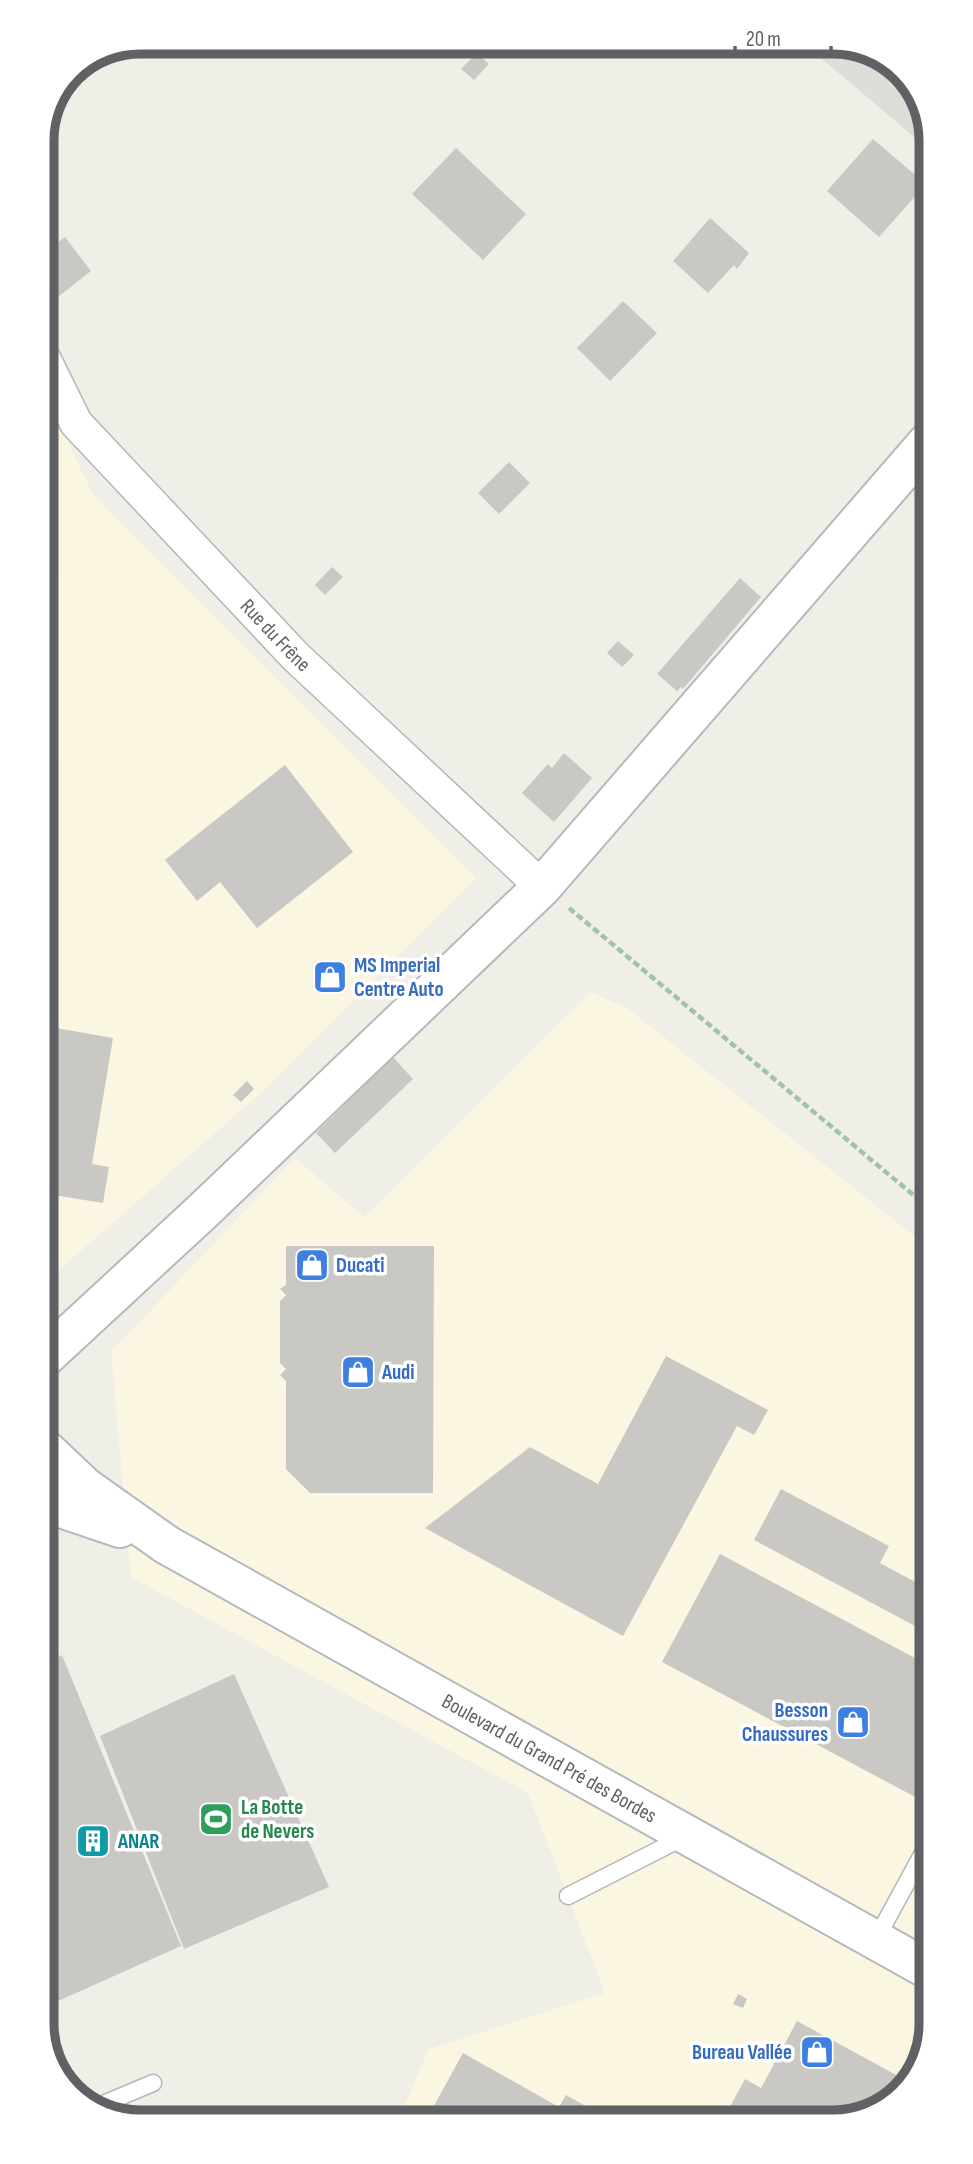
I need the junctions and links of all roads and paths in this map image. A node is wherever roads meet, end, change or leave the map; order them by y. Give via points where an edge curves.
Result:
1 (54, 378) edge
2 (919, 452) edge
3 (542, 887) junction
4 (919, 1200) edge
5 (54, 1350) edge
6 (54, 1458) edge
7 (54, 1506) edge
8 (167, 1545) junction
9 (688, 1835) junction
10 (919, 1862) edge
11 (568, 1896) dead end
12 (875, 1941) junction
13 (919, 1965) edge
14 (153, 2083) dead end
15 (107, 2102) edge

1 - 3 street, Rue du Frêne via 76,423 295,656
2 - 3 main road
3 - 4 path
3 - 5 main road
6 - 8 main road, Boulevard du Grand Pré des Bordes via 85,1487
7 - 8 main road, Boulevard du Grand Pré des Bordes
8 - 9 main road, Boulevard du Grand Pré des Bordes
9 - 11 lane
9 - 12 main road, Boulevard du Grand Pré des Bordes
10 - 12 lane
12 - 13 main road, Boulevard du Grand Pré des Bordes
14 - 15 lane

